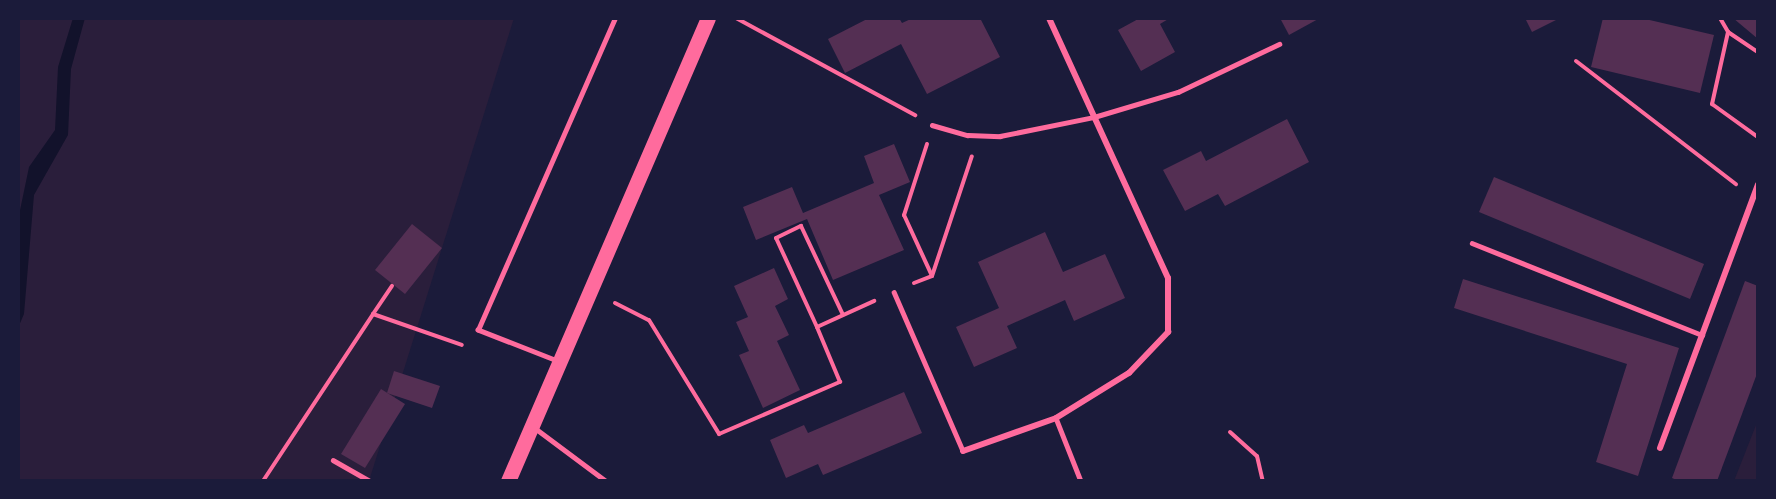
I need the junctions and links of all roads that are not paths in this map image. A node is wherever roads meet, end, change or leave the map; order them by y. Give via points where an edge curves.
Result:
1 (615, 18) edge
2 (708, 18) edge
3 (1050, 18) edge
4 (1279, 44) dead end
5 (1095, 117) junction
6 (932, 124) road end
7 (1758, 185) edge
8 (1472, 243) dead end
9 (894, 292) road end
10 (1702, 335) junction
11 (560, 362) junction
12 (1056, 418) junction
13 (533, 426) junction
14 (1660, 448) dead end
15 (963, 451) joint
16 (333, 460) dead end
17 (370, 481) edge
18 (508, 481) edge
19 (606, 481) edge
20 (1081, 481) edge

1 - 11 lane via 478,330
2 - 11 main road
3 - 5 street
4 - 5 lane via 1178,92
5 - 6 lane via 1000,136
5 - 12 street via 1168,278 1168,332 1129,373
7 - 10 street
8 - 10 lane
9 - 15 lane
10 - 14 street
11 - 13 main road
12 - 15 street
12 - 20 lane
13 - 18 main road
13 - 19 lane
16 - 17 lane

